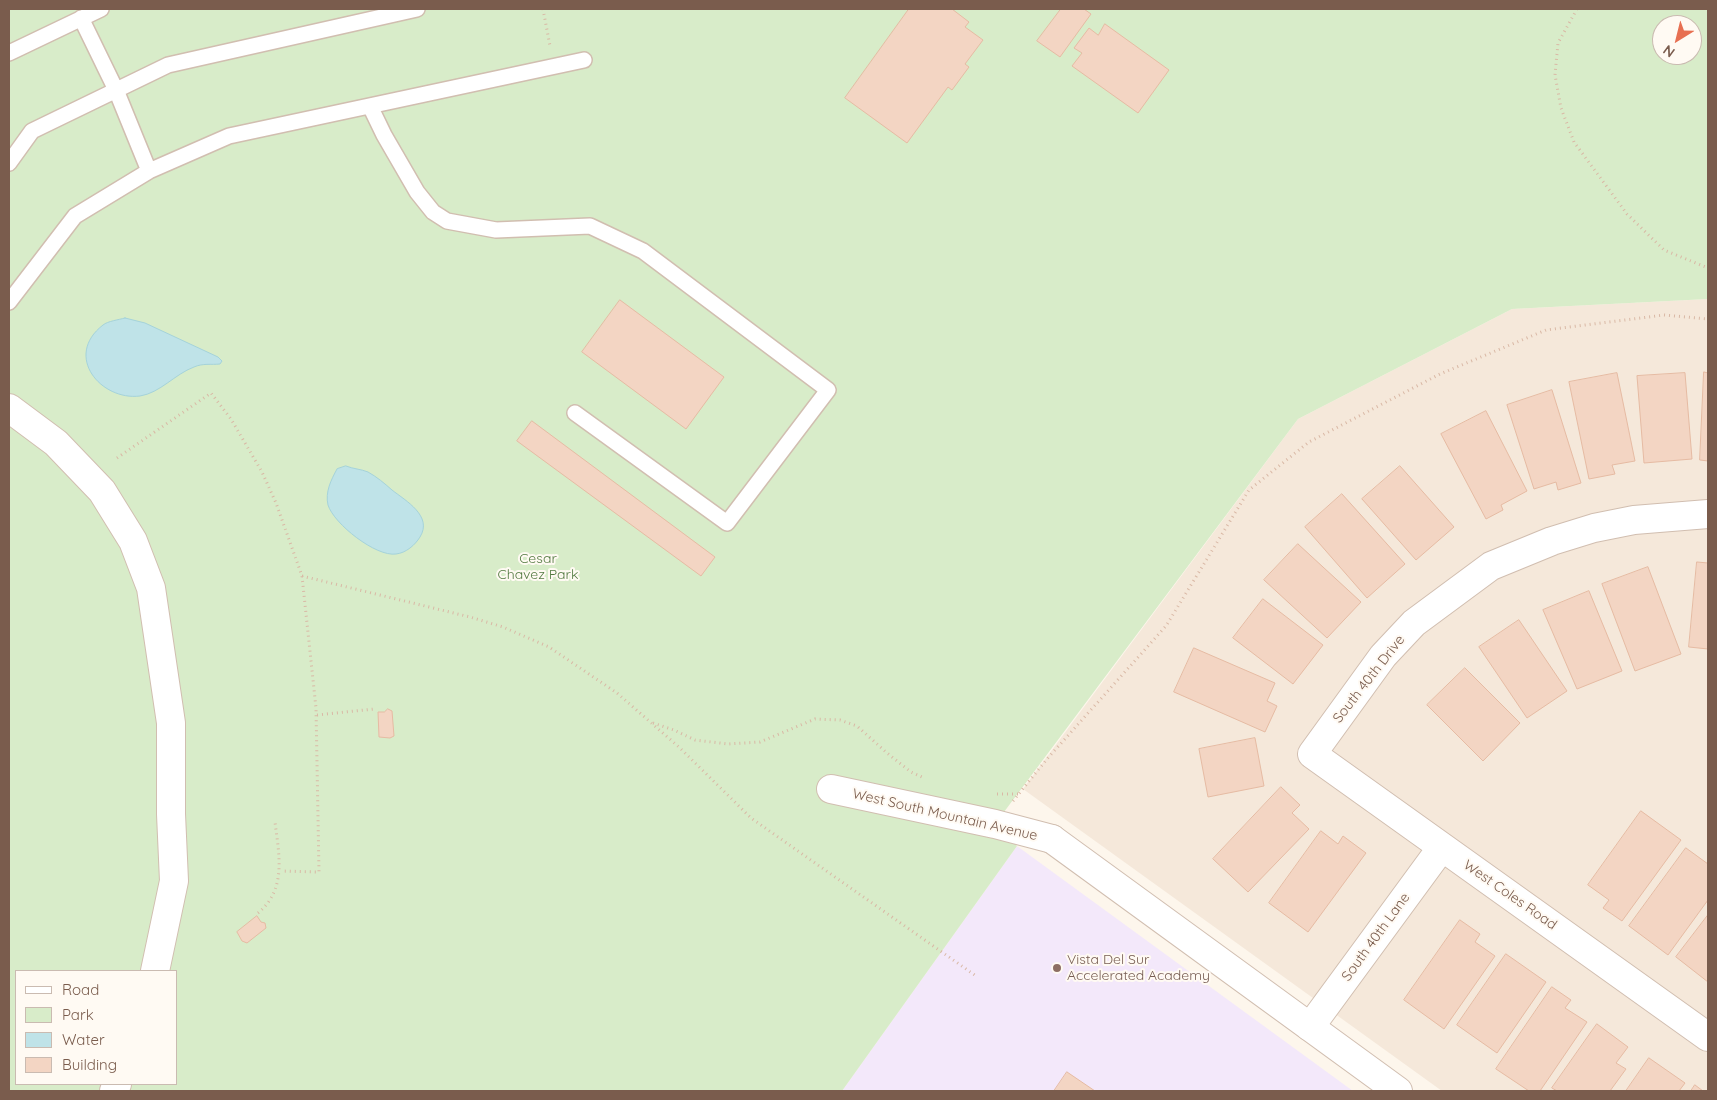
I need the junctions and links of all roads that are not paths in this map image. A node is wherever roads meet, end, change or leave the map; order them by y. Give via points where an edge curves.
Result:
1 (101, 9) edge
2 (416, 9) edge
3 (81, 18) junction
4 (9, 53) edge
5 (584, 60) dead end
6 (116, 90) junction
7 (370, 106) junction
8 (9, 163) edge
9 (149, 171) junction
10 (9, 302) edge
11 (9, 408) edge
12 (575, 414) dead end
13 (1708, 514) edge
14 (1312, 754) joint
15 (831, 789) dead end
16 (1442, 847) junction
17 (155, 970) edge
18 (1310, 1027) junction
19 (1708, 1037) edge
20 (1398, 1091) edge

1 - 3 lane
2 - 6 lane via 168,65
3 - 4 lane
3 - 6 lane
5 - 7 lane
6 - 8 lane via 32,131
6 - 9 lane
7 - 9 lane via 229,136
7 - 12 lane via 417,192 433,212 447,221 496,230 590,226 642,251 828,390 727,523
9 - 10 lane via 75,216
11 - 17 street via 56,443 102,491 133,541 151,588 171,723 174,881
13 - 14 street, South 40th Drive via 1634,520 1594,528 1552,540 1491,566 1414,622 1383,656
14 - 16 street, West Coles Road
15 - 18 street, West South Mountain Avenue via 1052,839
16 - 18 street, South 40th Lane
16 - 19 street, West Coles Road
18 - 20 street, West South Mountain Avenue

